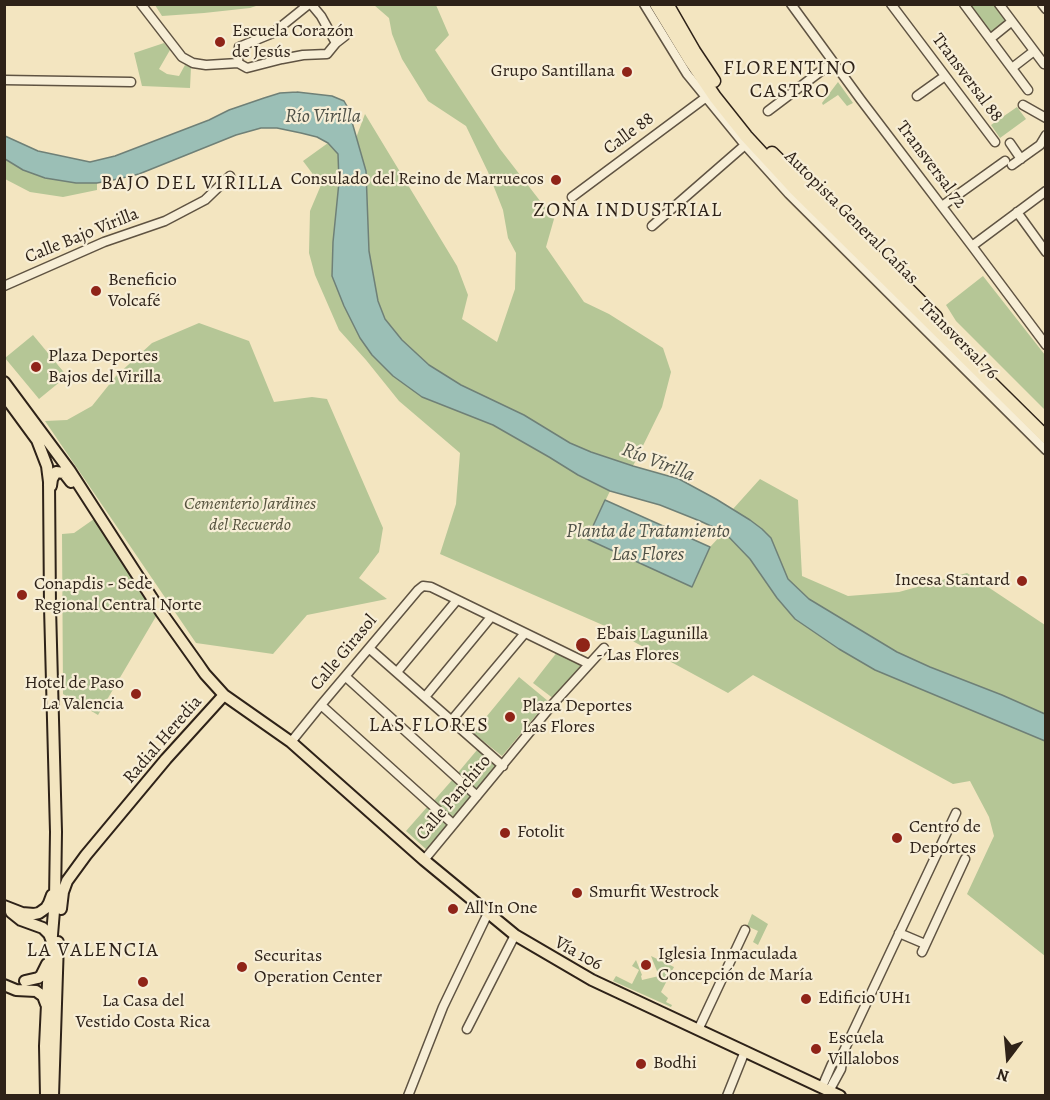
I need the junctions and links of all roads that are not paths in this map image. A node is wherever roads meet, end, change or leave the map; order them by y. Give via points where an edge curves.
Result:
1 (141, 4) edge
2 (310, 4) edge
3 (644, 4) edge
4 (656, 4) edge
5 (667, 4) edge
6 (791, 4) edge
7 (891, 4) edge
8 (964, 4) edge
9 (999, 4) edge
10 (1042, 4) edge
11 (1046, 9) edge
12 (1011, 22) junction
13 (345, 36) dead end
14 (990, 39) junction
15 (336, 43) junction
16 (1034, 51) junction
17 (833, 62) junction
18 (238, 63) junction
19 (1044, 64) edge
20 (1012, 68) junction
21 (945, 76) junction
22 (4, 80) edge
23 (131, 82) dead end
24 (1028, 90) dead end
25 (917, 96) dead end
26 (705, 98) junction
27 (1023, 105) dead end
28 (768, 111) dead end
29 (1046, 118) edge
30 (1046, 135) edge
31 (994, 142) dead end
32 (1010, 143) dead end
33 (745, 145) junction
34 (1021, 159) junction
35 (230, 176) dead end
36 (1046, 191) edge
37 (572, 197) dead end
38 (942, 206) junction
39 (1017, 212) junction
40 (652, 226) dead end
41 (972, 246) junction
42 (1046, 252) edge
43 (4, 286) edge
44 (1046, 345) edge
45 (4, 382) edge
46 (4, 395) edge
47 (1046, 425) edge
48 (1046, 437) edge
49 (1046, 450) edge
50 (50, 504) junction
51 (458, 600) junction
52 (159, 608) junction
53 (491, 617) junction
54 (525, 633) junction
55 (604, 648) dead end
56 (370, 649) junction
57 (589, 664) junction
58 (397, 672) junction
59 (346, 677) junction
60 (225, 695) junction
61 (425, 697) junction
62 (321, 705) junction
63 (451, 721) junction
64 (291, 742) junction
65 (503, 766) junction
66 (477, 796) junction
67 (956, 813) dead end
68 (453, 824) junction
69 (56, 832) junction
70 (424, 860) junction
71 (965, 860) dead end
72 (55, 870) junction
73 (71, 875) junction
74 (62, 900) junction
75 (7, 909) edge
76 (488, 913) junction
77 (54, 914) junction
78 (745, 930) dead end
79 (899, 933) junction
80 (515, 935) junction
81 (51, 946) junction
82 (25, 981) dead end
83 (48, 983) junction
84 (4, 985) edge
85 (47, 1008) junction
86 (467, 1029) dead end
87 (698, 1030) junction
88 (745, 1051) junction
89 (830, 1091) edge
90 (46, 1095) edge
91 (53, 1095) edge
92 (408, 1095) edge
93 (727, 1095) edge

1 - 18 street via 182,57 206,65
2 - 15 street
2 - 18 street via 273,33 239,47
3 - 26 street, Transversal 76
4 - 48 highway, Autopista General Cañas via 715,97 746,136
5 - 47 highway, Autopista General Cañas via 721,92 752,131
6 - 17 street, Transversal 72
7 - 21 street, Transversal 88
8 - 14 street
9 - 12 street
10 - 11 street
12 - 14 street
12 - 16 street
13 - 15 street
14 - 20 street
15 - 18 street via 327,54 303,55 247,68
16 - 19 street
16 - 20 street
17 - 28 street
17 - 38 street, Transversal 72
20 - 24 street
21 - 25 street
21 - 31 street, Transversal 88
22 - 23 street
26 - 33 street, Transversal 76
26 - 37 street, Calle 88
27 - 29 street
30 - 34 street via 1040,146
32 - 34 street
33 - 40 street
33 - 49 street, Transversal 76 via 797,202
34 - 38 street via 1008,163
35 - 43 street, Calle Bajo Virilla via 205,200 165,221 104,242
36 - 39 street
38 - 41 street, Transversal 72
39 - 41 street
39 - 42 street
41 - 44 street, Transversal 72
45 - 52 main road, Radial Heredia via 70,471
46 - 50 main road via 40,447 47,466
50 - 52 main road via 52,479 60,471
50 - 69 main road
51 - 53 street
51 - 56 street, Calle Girasol via 423,586
51 - 58 street
52 - 60 main road, Radial Heredia via 205,674
53 - 54 street
53 - 61 street
54 - 57 street
54 - 63 street
55 - 57 street, Calle Panchito
56 - 58 street
56 - 59 street, Calle Girasol
57 - 65 street, Calle Panchito
58 - 61 street
59 - 62 street, Calle Girasol
59 - 66 street
60 - 64 main road, Vía 106
60 - 73 main road, Radial Heredia via 166,759
61 - 63 street
62 - 64 street, Calle Girasol
62 - 68 street
63 - 65 street
64 - 70 main road, Vía 106
65 - 66 street, Calle Panchito
66 - 68 street, Calle Panchito
67 - 79 street
68 - 70 street, Calle Panchito
69 - 72 main road
69 - 73 main road via 59,865
70 - 76 main road, Vía 106
71 - 79 street via 923,948
72 - 75 main road via 51,897 43,910 30,914
72 - 77 main road
73 - 74 main road, Radial Heredia
74 - 77 main road
74 - 91 main road, Radial Heredia
75 - 77 main road via 34,920
75 - 81 main road via 21,920 44,928
76 - 80 main road, Vía 106
76 - 92 street via 443,1007
77 - 81 main road
78 - 87 street
79 - 89 street via 841,1057 832,1064
80 - 86 street
80 - 87 main road, Vía 106 via 592,980
81 - 82 main road via 41,976
81 - 83 main road
83 - 85 main road
83 - 91 main road via 52,990 49,1064
84 - 85 main road via 16,990 36,990
85 - 90 main road
87 - 88 main road, Vía 106
88 - 89 main road, Vía 106
88 - 93 street

